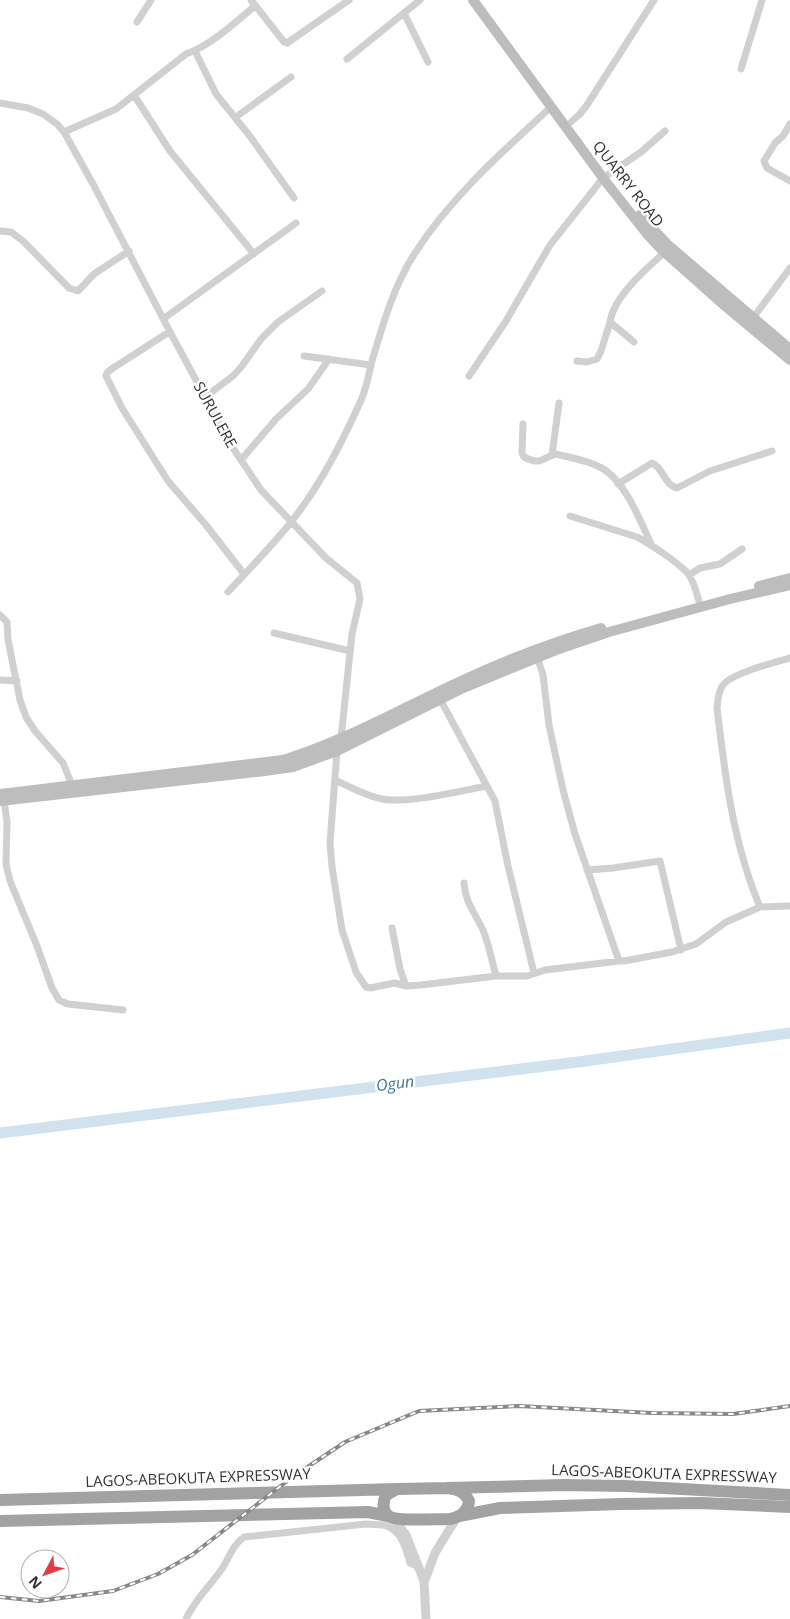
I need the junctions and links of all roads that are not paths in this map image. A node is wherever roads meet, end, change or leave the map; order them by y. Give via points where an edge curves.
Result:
1 (151, 0) edge
2 (349, 0) edge
3 (420, 0) edge
4 (473, 0) edge
5 (481, 0) edge
6 (654, 0) edge
7 (762, 0) edge
8 (253, 3) edge
9 (404, 13) junction
10 (137, 22) dead end
11 (195, 51) junction
12 (347, 59) dead end
13 (428, 62) dead end
14 (741, 69) dead end
15 (291, 77) dead end
16 (134, 95) junction
17 (0, 103) edge
18 (551, 107) junction
19 (236, 117) junction
20 (570, 122) junction
21 (790, 124) edge
22 (665, 131) dead end
23 (64, 132) junction
24 (606, 176) junction
25 (790, 181) edge
26 (294, 198) dead end
27 (296, 223) dead end
28 (0, 231) edge
29 (129, 252) junction
30 (665, 252) junction
31 (254, 254) junction
32 (790, 268) edge
33 (322, 291) dead end
34 (753, 318) junction
35 (163, 319) junction
36 (610, 322) junction
37 (169, 332) junction
38 (634, 342) dead end
39 (790, 349) edge
40 (304, 356) dead end
41 (329, 359) junction
42 (790, 360) edge
43 (577, 361) dead end
44 (371, 364) junction
45 (469, 376) dead end
46 (205, 397) junction
47 (558, 403) dead end
48 (522, 424) dead end
49 (772, 451) dead end
50 (552, 455) junction
51 (241, 460) junction
52 (618, 484) junction
53 (570, 516) dead end
54 (291, 522) junction
55 (652, 546) junction
56 (742, 549) dead end
57 (244, 574) junction
58 (689, 575) junction
59 (790, 578) edge
60 (790, 585) edge
61 (228, 592) dead end
62 (699, 601) junction
63 (0, 615) edge
64 (274, 633) dead end
65 (350, 651) junction
66 (537, 657) junction
67 (790, 658) edge
68 (0, 680) edge
69 (17, 681) junction
70 (440, 699) junction
71 (341, 738) junction
72 (337, 751) junction
73 (335, 780) junction
74 (72, 785) junction
75 (487, 786) junction
76 (1, 798) edge
77 (587, 870) junction
78 (464, 883) dead end
79 (790, 906) edge
80 (760, 907) junction
81 (392, 928) dead end
82 (681, 950) junction
83 (619, 961) junction
84 (534, 973) junction
85 (496, 976) junction
86 (406, 986) junction
87 (123, 1010) dead end
88 (447, 1488) junction
89 (397, 1489) junction
90 (790, 1495) edge
91 (0, 1500) edge
92 (790, 1507) edge
93 (391, 1517) junction
94 (458, 1517) junction
95 (0, 1521) edge
96 (419, 1567) junction
97 (424, 1581) junction
98 (186, 1619) edge
99 (426, 1619) edge

1 - 10 street
2 - 8 street via 286,43
3 - 9 street
4 - 18 main road, QUARRY ROAD
5 - 20 main road, QUARRY ROAD
6 - 20 street via 587,104
7 - 14 street
8 - 11 street
9 - 12 street
9 - 13 street
11 - 16 street via 186,54
11 - 19 street via 216,94
15 - 19 street
16 - 23 street via 116,109
16 - 31 street via 170,151
17 - 23 street, SURULERE via 43,114
18 - 24 main road, QUARRY ROAD
18 - 44 street via 469,185 415,252 383,323
19 - 26 street
20 - 24 main road, QUARRY ROAD
21 - 25 street via 764,162 767,168
22 - 24 street
23 - 29 street, SURULERE
24 - 30 main road, QUARRY ROAD via 646,234
24 - 34 main road, QUARRY ROAD via 661,238
24 - 45 street via 550,245 506,321
27 - 31 street
28 - 29 street via 11,232 23,241 74,291
29 - 35 street, SURULERE
30 - 36 street via 628,290
30 - 42 main road, QUARRY ROAD
31 - 35 street
32 - 34 street
33 - 46 street via 273,327 233,376
34 - 39 main road, QUARRY ROAD
35 - 37 street, SURULERE
36 - 38 street
36 - 43 street via 597,359
37 - 46 street, SURULERE
37 - 57 street via 110,370 106,376 168,481
40 - 41 street
41 - 44 street
41 - 51 street via 308,388
44 - 54 street via 363,396 337,451
46 - 51 street, SURULERE
47 - 50 street
48 - 50 street via 524,457 543,461
49 - 52 street via 710,471 677,488 673,488 658,466 652,463
50 - 52 street via 594,465 605,470
51 - 54 street, SURULERE via 260,490
52 - 55 street
53 - 55 street via 637,536
54 - 57 street
54 - 65 street, SURULERE via 326,558 357,583 360,599
55 - 58 street
56 - 58 street via 720,564 700,568
57 - 61 street
58 - 62 street
59 - 62 main road
60 - 66 main road via 617,630
62 - 71 main road via 557,642 462,681
63 - 69 street via 7,622
64 - 65 street
65 - 71 street, SURULERE
66 - 70 main road
66 - 77 street via 563,790
67 - 80 street via 727,681 718,696 730,808 748,879
68 - 69 street
69 - 74 street via 26,717 63,763
70 - 72 main road
70 - 75 street
71 - 72 street, SURULERE
71 - 74 main road via 283,760
72 - 73 street, SURULERE
72 - 76 main road via 294,767
73 - 75 street via 384,800 408,800
73 - 86 street, SURULERE via 330,843 332,867 342,930 356,972 363,985 370,988 395,983
74 - 76 main road
75 - 84 street via 497,809
76 - 87 street via 7,822 6,864 10,881 52,988 59,1000 68,1004
77 - 82 street via 660,861
77 - 83 street
78 - 85 street via 467,902 482,929
79 - 80 street
80 - 82 street via 726,922 701,941
81 - 86 street
82 - 83 street
83 - 84 street
84 - 85 street
85 - 86 street
88 - 89 highway, LAGOS-ABEOKUTA EXPRESSWAY
88 - 90 highway, LAGOS-ABEOKUTA EXPRESSWAY via 627,1486
88 - 94 highway via 462,1492 468,1501 466,1510
89 - 91 highway, LAGOS-ABEOKUTA EXPRESSWAY
89 - 93 highway via 386,1495 384,1500 383,1506
92 - 94 highway, LAGOS-ABEOKUTA EXPRESSWAY via 621,1504 500,1508
93 - 94 highway, LAGOS-ABEOKUTA EXPRESSWAY
93 - 95 highway via 368,1512
93 - 96 street via 406,1535
94 - 97 street via 435,1553
96 - 97 street
96 - 98 street via 410,1563 404,1543 387,1526 366,1524 244,1537 232,1549
97 - 99 street

